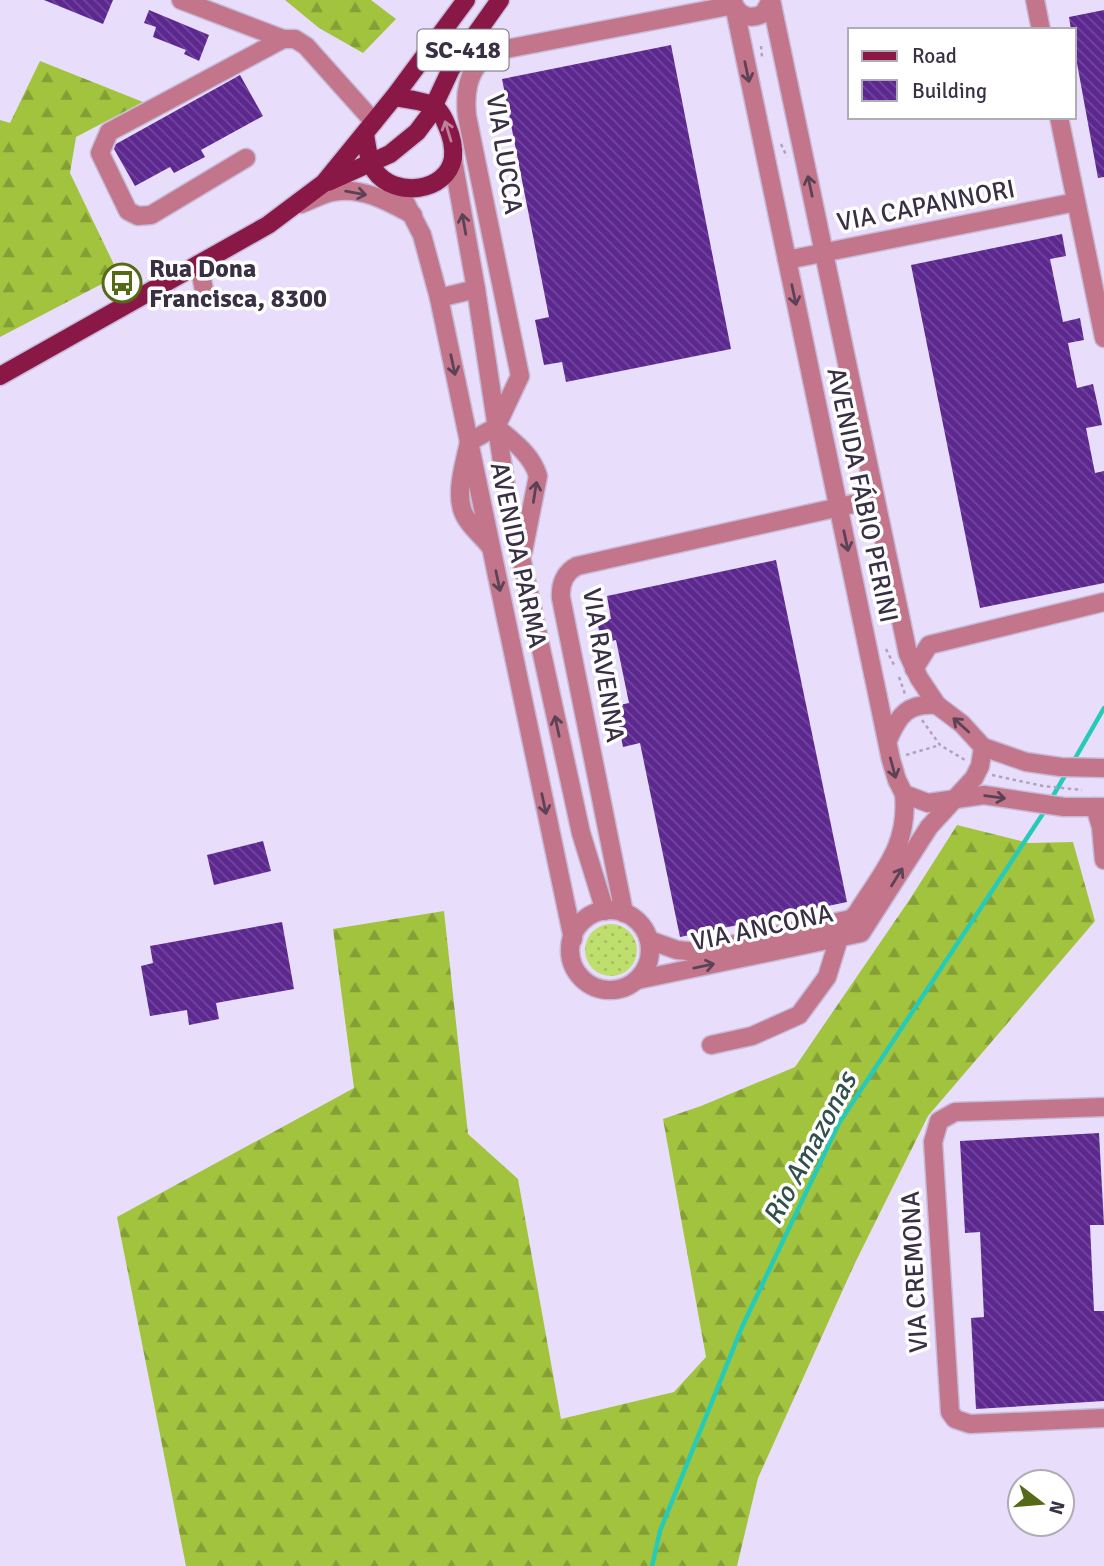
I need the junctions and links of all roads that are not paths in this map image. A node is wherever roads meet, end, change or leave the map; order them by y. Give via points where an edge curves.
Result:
1 (181, 0) edge
2 (466, 0) edge
3 (500, 0) edge
4 (771, 0) edge
5 (1035, 0) edge
6 (733, 3) edge
7 (1041, 28) edge
8 (284, 39) junction
9 (394, 97) junction
10 (434, 106) junction
11 (1059, 119) edge
12 (369, 128) junction
13 (246, 158) dead end
14 (453, 160) junction
15 (372, 163) junction
16 (324, 183) junction
17 (398, 188) junction
18 (1076, 202) junction
19 (297, 205) junction
20 (413, 215) junction
21 (824, 252) junction
22 (787, 260) junction
23 (199, 264) junction
24 (476, 289) junction
25 (204, 290) dead end
26 (439, 299) junction
27 (1104, 338) edge
28 (0, 376) edge
29 (496, 427) junction
30 (469, 442) junction
31 (876, 499) junction
32 (839, 507) junction
33 (521, 559) junction
34 (1104, 602) edge
35 (914, 669) junction
36 (937, 705) junction
37 (888, 740) junction
38 (983, 747) junction
39 (1096, 769) edge
40 (904, 794) junction
41 (953, 800) junction
42 (1100, 807) edge
43 (1104, 860) edge
44 (605, 911) junction
45 (624, 913) junction
46 (839, 938) junction
47 (573, 939) junction
48 (649, 940) junction
49 (637, 980) junction
50 (711, 1045) dead end
51 (1104, 1107) edge
52 (1104, 1418) edge

1 - 8 street
2 - 9 main road, SC-418
3 - 10 main road, SC-418 via 451,69
4 - 6 street via 764,13 752,18 741,15
21 -> 4 street, AVENIDA FÁBIO PERINI
5 - 7 street
6 -> 22 street, AVENIDA FÁBIO PERINI
6 - 29 street, VIA LUCCA via 496,51 477,64 467,89 467,116 520,376
8 - 12 street via 306,46
8 - 13 street via 109,132 100,153 128,211 138,216 150,215
9 - 10 main road
9 - 12 main road, SC-418
14 -> 10 main road via 450,133
10 - 15 main road, SC-418 via 406,143
11 - 18 street
12 - 15 main road
12 - 16 main road, SC-418
14 - 17 main road via 432,184
24 -> 14 street, AVENIDA PARMA
15 - 16 main road, SC-418
15 - 17 main road
16 - 19 main road
17 - 20 street, AVENIDA PARMA
18 - 21 street, VIA CAPANNORI
18 - 27 street
19 -> 20 street via 348,190 382,199
19 - 23 main road
20 - 26 street, AVENIDA PARMA via 430,257
21 - 22 street, VIA CAPANNORI
21 - 31 street, AVENIDA FÁBIO PERINI
22 -> 32 street, AVENIDA FÁBIO PERINI
23 - 25 street
23 - 28 main road
24 - 26 street
24 - 29 street, AVENIDA PARMA
26 -> 30 street, AVENIDA PARMA
29 - 30 street
29 - 33 street, AVENIDA PARMA
33 -> 29 street via 538,476 528,456
30 -> 47 street, AVENIDA PARMA
31 - 32 street, VIA RAVENNA
31 - 35 street, AVENIDA FÁBIO PERINI
32 -> 37 street, AVENIDA FÁBIO PERINI
32 - 45 street, VIA RAVENNA via 578,566 562,582 561,598
44 -> 33 street, AVENIDA PARMA via 581,833
34 - 35 street via 929,645
35 - 36 street, AVENIDA FÁBIO PERINI
36 - 37 street via 912,707
38 -> 36 street, AVENIDA FÁBIO PERINI
37 -> 40 street, AVENIDA FÁBIO PERINI
38 - 39 street, AVENIDA FÁBIO PERINI via 1008,758
38 - 41 street via 974,778
40 - 41 street via 928,803
40 - 48 street, VIA ANCONA via 905,824 899,845 851,919 698,952
41 -> 42 street via 984,795 1064,807
46 -> 41 street, VIA ANCONA via 861,933 929,827
42 - 43 street
44 - 45 street
44 - 47 street via 584,920
45 - 48 street via 644,928
49 -> 46 street, VIA ANCONA
46 - 50 street via 827,977 799,1015 752,1036
47 - 49 street via 572,961 584,981 617,990
48 - 49 street via 649,961
51 - 52 street, VIA CREMONA via 955,1112 939,1121 933,1142 948,1404 955,1419 970,1424

